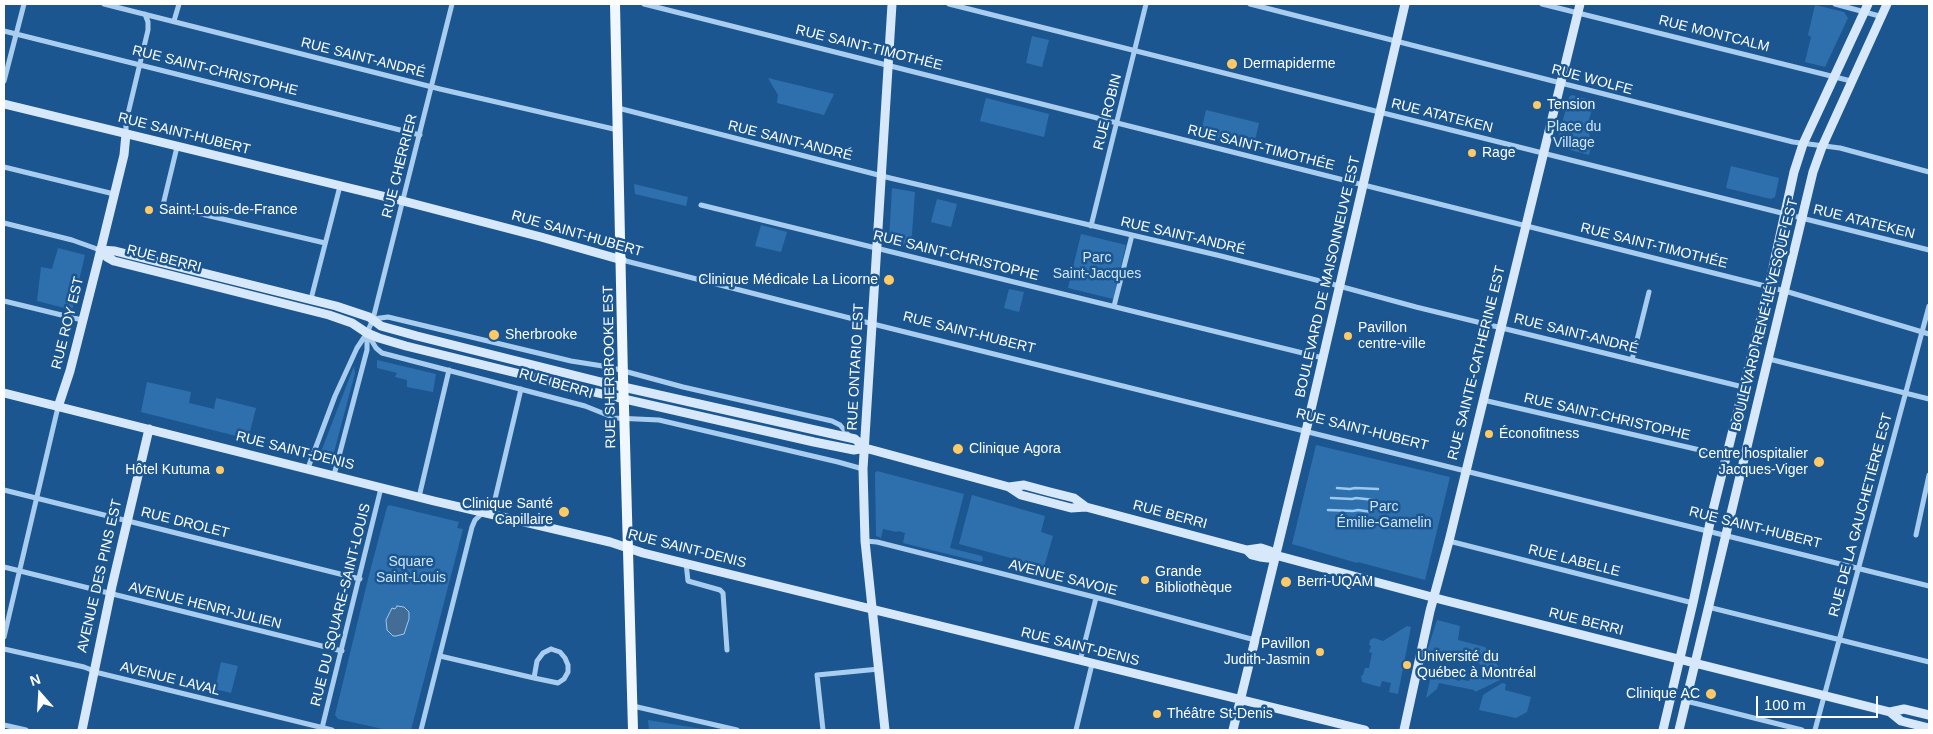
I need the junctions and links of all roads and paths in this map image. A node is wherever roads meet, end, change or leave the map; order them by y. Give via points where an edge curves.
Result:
1 (24, 4) edge
2 (104, 4) edge
3 (179, 4) edge
4 (452, 4) edge
5 (615, 4) edge
6 (644, 4) edge
7 (892, 4) edge
8 (949, 4) edge
9 (1146, 4) edge
10 (1250, 4) edge
11 (1405, 4) edge
12 (1542, 4) edge
13 (1835, 4) edge
14 (1887, 4) edge
15 (1579, 8) edge
16 (1866, 8) edge
17 (145, 14) junction
18 (1883, 16) junction
19 (174, 21) junction
20 (4, 31) edge
21 (16, 34) junction
22 (1396, 40) junction
23 (1135, 50) junction
24 (139, 63) junction
25 (888, 64) junction
26 (1834, 76) junction
27 (4, 80) edge
28 (1851, 81) junction
29 (1561, 84) junction
30 (432, 87) junction
31 (4, 104) edge
32 (618, 108) junction
33 (1380, 112) junction
34 (1117, 123) junction
35 (618, 130) junction
36 (126, 134) junction
37 (420, 135) junction
38 (1804, 144) junction
39 (177, 147) junction
40 (1822, 147) junction
41 (1544, 153) junction
42 (4, 167) edge
43 (1929, 172) edge
44 (881, 175) junction
45 (1363, 185) junction
46 (340, 186) junction
47 (114, 194) junction
48 (403, 201) junction
49 (701, 205) dead end
50 (1785, 214) junction
51 (1802, 218) junction
52 (4, 223) edge
53 (1091, 226) junction
54 (1525, 226) junction
55 (1132, 235) junction
56 (325, 243) junction
57 (877, 248) junction
58 (100, 250) junction
59 (1929, 250) edge
60 (622, 260) junction
61 (1339, 286) junction
62 (1768, 287) junction
63 (1785, 291) junction
64 (1649, 292) dead end
65 (311, 300) junction
66 (4, 301) edge
67 (1114, 306) junction
68 (1929, 306) edge
69 (373, 319) junction
70 (82, 320) junction
71 (872, 324) junction
72 (1500, 327) junction
73 (1922, 332) junction
74 (367, 333) junction
75 (1929, 334) edge
76 (1323, 358) junction
77 (1769, 359) junction
78 (1632, 360) junction
79 (449, 370) junction
80 (623, 374) junction
81 (1743, 387) junction
82 (521, 389) junction
83 (4, 393) edge
84 (1904, 393) junction
85 (1929, 399) edge
86 (1483, 400) junction
87 (58, 407) junction
88 (625, 420) junction
89 (149, 429) junction
90 (1306, 431) junction
91 (850, 438) junction
92 (865, 448) junction
93 (1726, 456) junction
94 (308, 468) junction
95 (864, 469) junction
96 (1466, 470) junction
97 (334, 475) junction
98 (1929, 475) edge
99 (381, 488) junction
100 (4, 490) edge
101 (419, 497) junction
102 (36, 498) junction
103 (484, 512) junction
104 (127, 520) junction
105 (1708, 530) junction
106 (1726, 534) junction
107 (1916, 535) dead end
108 (865, 541) junction
109 (1449, 541) junction
110 (629, 550) junction
111 (1275, 555) junction
112 (686, 563) junction
113 (4, 567) edge
114 (1858, 568) junction
115 (18, 571) junction
116 (360, 578) junction
117 (1929, 586) edge
118 (110, 594) junction
119 (1096, 598) junction
120 (1433, 598) junction
121 (1693, 603) junction
122 (1708, 607) junction
123 (872, 609) junction
124 (4, 637) edge
125 (1254, 640) junction
126 (1840, 640) junction
127 (4, 648) edge
128 (727, 650) dead end
129 (342, 651) junction
130 (440, 656) junction
131 (1679, 659) junction
132 (1080, 661) junction
133 (1929, 662) edge
134 (1694, 663) junction
135 (1092, 664) junction
136 (879, 669) junction
137 (93, 671) junction
138 (534, 678) junction
139 (1824, 696) junction
140 (1240, 700) junction
141 (1686, 701) junction
142 (632, 706) junction
143 (1890, 712) junction
144 (1929, 715) edge
145 (4, 725) edge
146 (322, 728) junction
147 (1929, 728) edge
148 (26, 730) edge
149 (82, 730) edge
150 (332, 730) edge
151 (421, 730) edge
152 (633, 730) edge
153 (737, 730) edge
154 (823, 730) edge
155 (885, 730) edge
156 (1076, 730) edge
157 (1233, 730) edge
158 (1365, 730) edge
159 (1404, 730) edge
160 (1663, 730) edge
161 (1679, 730) edge
162 (1802, 730) edge
163 (1815, 730) edge

1 - 21 street
2 - 17 street, RUE SAINT-ANDRÉ
3 - 19 street
4 - 30 street, RUE CHERRIER
5 - 32 main road, RUE SHERBROOKE EST
6 - 25 street, RUE SAINT-TIMOTHÉE
7 - 25 street, RUE ONTARIO EST
8 - 23 street, RUE ATATEKEN
9 - 23 street, RUE ROBIN
10 - 22 street, RUE WOLFE
11 - 22 street, BOULEVARD DE MAISONNEUVE EST
12 - 15 street, RUE MONTCALM
13 - 16 street
14 - 18 street, BOULEVARD RENÉ-LÉVESQUE EST
15 - 26 street, RUE MONTCALM
15 - 29 street, RUE SAINTE-CATHERINE EST
16 - 18 street
16 - 26 street, BOULEVARD RENÉ-LÉVESQUE EST
17 - 19 street, RUE SAINT-ANDRÉ
17 - 24 street, RUE ROY EST via 148,30
18 - 28 street, BOULEVARD RENÉ-LÉVESQUE EST
19 - 30 street, RUE SAINT-ANDRÉ
20 - 21 street, RUE SAINT-CHRISTOPHE
21 - 24 street, RUE SAINT-CHRISTOPHE
21 - 27 street
22 - 29 street, RUE WOLFE
22 - 33 street, BOULEVARD DE MAISONNEUVE EST
23 - 33 street, RUE ATATEKEN
23 - 34 street, RUE ROBIN
24 - 36 street, RUE ROY EST
24 - 37 street, RUE SAINT-CHRISTOPHE
25 - 34 street, RUE SAINT-TIMOTHÉE
25 - 44 street, RUE ONTARIO EST
26 - 28 street, RUE MONTCALM
26 - 38 street, BOULEVARD RENÉ-LÉVESQUE EST
28 - 40 street, BOULEVARD RENÉ-LÉVESQUE EST
29 - 38 street, RUE WOLFE
29 - 41 street, RUE SAINTE-CATHERINE EST
30 - 35 street, RUE SAINT-ANDRÉ
30 - 37 street, RUE CHERRIER
31 - 36 street, RUE SAINT-HUBERT
32 - 35 main road, RUE SHERBROOKE EST
32 - 44 street, RUE SAINT-ANDRÉ
33 - 41 street, RUE ATATEKEN
33 - 45 street, BOULEVARD DE MAISONNEUVE EST
34 - 45 street, RUE SAINT-TIMOTHÉE
34 - 53 street, RUE ROBIN
35 - 60 main road, RUE SHERBROOKE EST
36 - 39 street, RUE SAINT-HUBERT
36 - 47 street, RUE ROY EST
37 - 48 street, RUE CHERRIER
38 - 40 street, RUE WOLFE
38 - 50 street, BOULEVARD RENÉ-LÉVESQUE EST
39 - 46 street, RUE SAINT-HUBERT
39 - 56 street via 163,205
40 - 43 street, RUE WOLFE via 1840,148
40 - 51 street, BOULEVARD RENÉ-LÉVESQUE EST
41 - 50 street, RUE ATATEKEN
41 - 54 street, RUE SAINTE-CATHERINE EST
42 - 47 street
44 - 53 street, RUE SAINT-ANDRÉ
44 - 57 street, RUE ONTARIO EST
45 - 54 street, RUE SAINT-TIMOTHÉE
45 - 61 street, BOULEVARD DE MAISONNEUVE EST
46 - 48 street, RUE SAINT-HUBERT
46 - 56 street
47 - 58 street, RUE ROY EST
48 - 60 street, RUE SAINT-HUBERT
48 - 69 street, RUE CHERRIER
49 - 57 street, RUE SAINT-CHRISTOPHE
50 - 51 street, RUE ATATEKEN
50 - 62 street, BOULEVARD RENÉ-LÉVESQUE EST
51 - 59 street, RUE ATATEKEN
51 - 63 street, BOULEVARD RENÉ-LÉVESQUE EST
52 - 58 street, RUE BERRI
53 - 55 street, RUE SAINT-ANDRÉ
54 - 62 street, RUE SAINT-TIMOTHÉE
54 - 72 street, RUE SAINTE-CATHERINE EST
55 - 61 street, RUE SAINT-ANDRÉ
55 - 67 street
56 - 65 street
57 - 67 street, RUE SAINT-CHRISTOPHE
57 - 71 street, RUE ONTARIO EST
58 - 65 street, RUE BERRI
58 - 70 street, RUE ROY EST
58 - 74 street, RUE BERRI via 114,261 329,315 352,323
60 - 71 street, RUE SAINT-HUBERT
60 - 80 main road, RUE SHERBROOKE EST
61 - 72 street, RUE SAINT-ANDRÉ
61 - 76 street, BOULEVARD DE MAISONNEUVE EST
62 - 63 street, RUE SAINT-TIMOTHÉE
62 - 81 street, BOULEVARD RENÉ-LÉVESQUE EST
63 - 73 street, RUE SAINT-TIMOTHÉE
63 - 77 street, BOULEVARD RENÉ-LÉVESQUE EST
64 - 78 street
65 - 69 street, RUE BERRI
66 - 70 street
67 - 76 street, RUE SAINT-CHRISTOPHE
68 - 73 street, RUE DE LA GAUCHETIÈRE EST
69 - 74 street, RUE CHERRIER
69 - 80 street, RUE BERRI via 388,317
69 - 91 street, RUE BERRI via 385,327 426,339
70 - 87 street, RUE ROY EST
71 - 90 street, RUE SAINT-HUBERT
71 - 92 street, RUE ONTARIO EST
72 - 78 street, RUE SAINT-ANDRÉ
72 - 86 street, RUE SAINTE-CATHERINE EST
73 - 75 street, RUE SAINT-TIMOTHÉE
73 - 84 street, RUE DE LA GAUCHETIÈRE EST
74 - 79 street, RUE BERRI via 382,353
74 - 92 street, RUE BERRI via 406,346 602,394 854,450
74 - 94 street, RUE CHERRIER via 336,396
74 - 97 street, RUE CHERRIER via 367,350
76 - 90 street, BOULEVARD DE MAISONNEUVE EST
77 - 84 street
77 - 106 street, BOULEVARD RENÉ-LÉVESQUE EST
78 - 81 street, RUE SAINT-ANDRÉ
79 - 82 street, RUE BERRI
79 - 101 street
80 - 88 main road, RUE SHERBROOKE EST, bridge
80 - 91 street, RUE BERRI via 832,421
81 - 93 street, BOULEVARD RENÉ-LÉVESQUE EST
82 - 88 street, RUE BERRI
82 - 103 street via 495,499
83 - 87 street, RUE SAINT-DENIS
84 - 85 street
84 - 114 street, RUE DE LA GAUCHETIÈRE EST
86 - 93 street, RUE SAINT-CHRISTOPHE
86 - 96 street, RUE SAINTE-CATHERINE EST
87 - 89 street, RUE SAINT-DENIS
87 - 102 street, RUE ROY EST
88 - 95 street, RUE BERRI via 659,420
88 - 110 main road, RUE SHERBROOKE EST
89 - 94 street, RUE SAINT-DENIS
89 - 104 street, AVENUE DES PINS EST
90 - 96 street, RUE SAINT-HUBERT
90 - 111 street, BOULEVARD DE MAISONNEUVE EST
91 - 92 street, RUE BERRI
92 - 95 street, RUE ONTARIO EST
92 - 111 street, RUE BERRI via 1010,487 1024,485 1074,498 1086,507 1247,550 1252,555 1264,558
93 - 105 street, BOULEVARD RENÉ-LÉVESQUE EST
94 - 97 street, RUE SAINT-DENIS
95 - 108 street, RUE ONTARIO EST
96 - 105 street, RUE SAINT-HUBERT
96 - 109 street, RUE SAINTE-CATHERINE EST
97 - 99 street, RUE SAINT-DENIS
98 - 107 street
99 - 101 street, RUE SAINT-DENIS
99 - 116 street, RUE DU SQUARE-SAINT-LOUIS
100 - 102 street, RUE DROLET
101 - 103 street, RUE SAINT-DENIS
102 - 104 street, RUE DROLET
102 - 115 street, RUE ROY EST
103 - 110 street, RUE SAINT-DENIS via 610,542
103 - 130 street via 472,527
104 - 116 street, RUE DROLET
104 - 118 street, AVENUE DES PINS EST
105 - 106 street, RUE SAINT-HUBERT
105 - 121 street, BOULEVARD RENÉ-LÉVESQUE EST
106 - 114 street, RUE SAINT-HUBERT
106 - 122 street, BOULEVARD RENÉ-LÉVESQUE EST
108 - 119 street, AVENUE SAVOIE
108 - 123 street, RUE ONTARIO EST
109 - 120 street, RUE SAINTE-CATHERINE EST
109 - 121 street, RUE LABELLE
110 - 112 street, RUE SAINT-DENIS
110 - 142 main road, RUE SHERBROOKE EST
111 - 120 street, RUE BERRI
111 - 125 street, BOULEVARD DE MAISONNEUVE EST
112 - 123 street, RUE SAINT-DENIS
112 - 128 street via 688,581 723,593
113 - 115 street, AVENUE HENRI-JULIEN
114 - 117 street, RUE SAINT-HUBERT
114 - 126 street, RUE DE LA GAUCHETIÈRE EST
115 - 118 street, AVENUE HENRI-JULIEN
115 - 124 street, RUE ROY EST
116 - 129 street, RUE DU SQUARE-SAINT-LOUIS
118 - 129 street, AVENUE HENRI-JULIEN
118 - 137 street, AVENUE DES PINS EST
119 - 125 street, AVENUE SAVOIE
119 - 132 street
120 - 131 street, RUE BERRI
120 - 159 street, RUE SAINTE-CATHERINE EST
121 - 131 street, BOULEVARD RENÉ-LÉVESQUE EST
122 - 126 street
122 - 134 street, BOULEVARD RENÉ-LÉVESQUE EST
123 - 132 street, RUE SAINT-DENIS
123 - 136 street, RUE ONTARIO EST
125 - 140 street, BOULEVARD DE MAISONNEUVE EST
126 - 133 street
126 - 139 street, RUE DE LA GAUCHETIÈRE EST
127 - 137 street, AVENUE LAVAL via 84,666
129 - 146 street, RUE DU SQUARE-SAINT-LOUIS
130 - 138 street
130 - 151 street
131 - 134 street, RUE BERRI
131 - 160 street, BOULEVARD RENÉ-LÉVESQUE EST
132 - 135 street, RUE SAINT-DENIS
134 - 139 street, RUE BERRI
134 - 141 street, BOULEVARD RENÉ-LÉVESQUE EST
135 - 140 street, RUE SAINT-DENIS
135 - 156 street
136 - 154 street via 817,675
136 - 155 street, RUE ONTARIO EST
137 - 146 street, AVENUE LAVAL
137 - 149 street, AVENUE DES PINS EST
138 - 138 street via 558,683 568,672 565,658 551,649 543,653 537,661
139 - 143 street, RUE BERRI
139 - 163 street, RUE DE LA GAUCHETIÈRE EST
140 - 157 street, BOULEVARD DE MAISONNEUVE EST
140 - 158 street, RUE SAINT-DENIS
141 - 161 street, BOULEVARD RENÉ-LÉVESQUE EST
141 - 162 street
142 - 152 main road, RUE SHERBROOKE EST
142 - 153 street
143 - 144 street, RUE BERRI via 1904,709
143 - 147 street, RUE BERRI via 1901,721
145 - 148 street
146 - 150 street, AVENUE LAVAL

